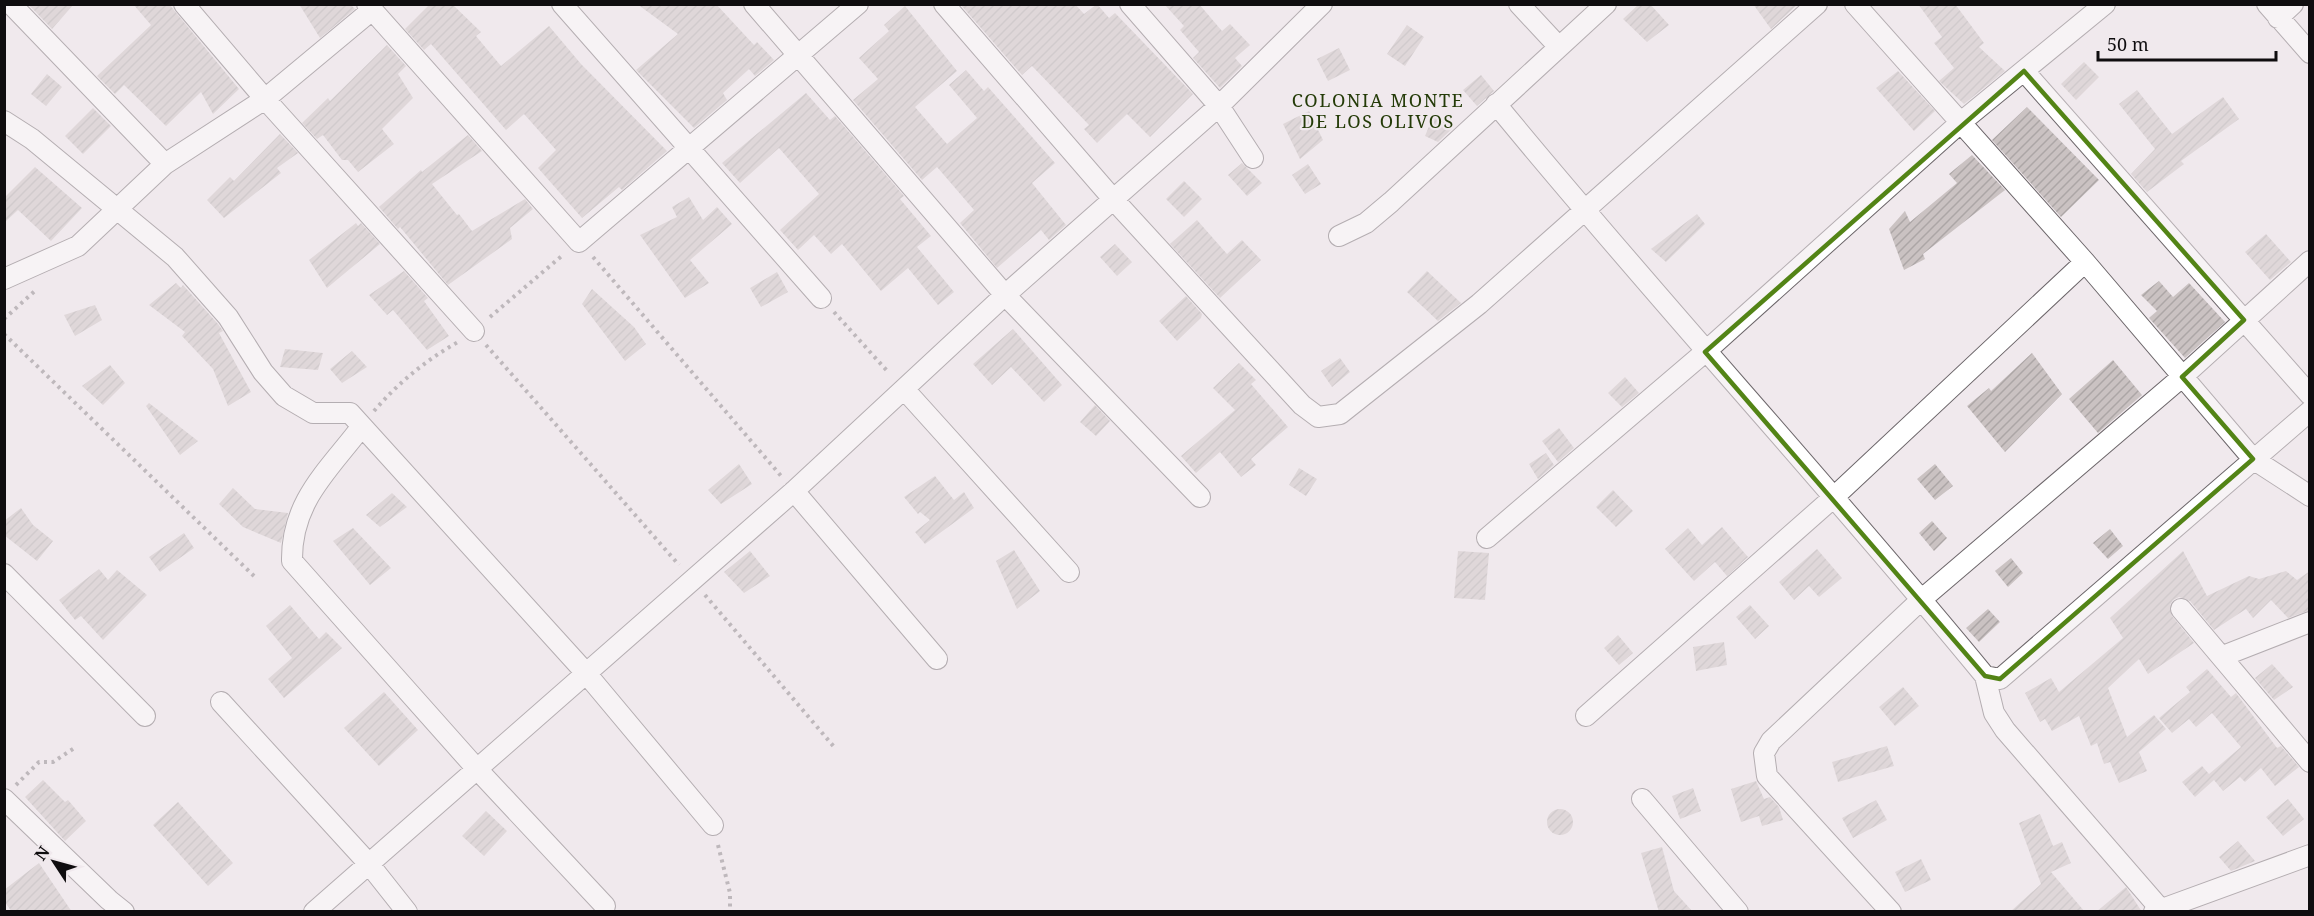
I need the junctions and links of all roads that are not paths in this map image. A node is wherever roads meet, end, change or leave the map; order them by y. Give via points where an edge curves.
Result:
1 (11, 4) edge
2 (184, 4) edge
3 (562, 4) edge
4 (754, 4) edge
5 (858, 4) edge
6 (944, 4) edge
7 (1130, 4) edge
8 (1322, 4) edge
9 (1519, 4) edge
10 (1606, 4) edge
11 (1817, 4) edge
12 (1855, 4) edge
13 (2105, 4) edge
14 (2293, 4) edge
15 (369, 7) edge
16 (2272, 11) edge
17 (1559, 47) junction
18 (2310, 52) edge
19 (797, 55) junction
20 (2024, 71) junction
21 (265, 99) junction
22 (1496, 104) junction
23 (1219, 106) junction
24 (4, 121) edge
25 (1960, 123) junction
26 (687, 149) junction
27 (1254, 158) dead end
28 (165, 164) junction
29 (1113, 199) junction
30 (115, 210) junction
31 (1584, 212) junction
32 (1339, 236) dead end
33 (2085, 261) junction
34 (2310, 261) edge
35 (4, 279) edge
36 (1005, 296) junction
37 (821, 298) road end
38 (2244, 320) junction
39 (474, 331) road end
40 (1705, 352) junction
41 (2182, 377) junction
42 (904, 389) junction
43 (2310, 395) edge
44 (2310, 411) edge
45 (362, 426) junction
46 (2253, 459) junction
47 (794, 490) junction
48 (2310, 496) edge
49 (1200, 497) dead end
50 (1834, 497) junction
51 (1487, 538) dead end
52 (1069, 572) dead end
53 (4, 574) edge
54 (1922, 599) junction
55 (2181, 609) dead end
56 (2310, 622) edge
57 (2223, 656) junction
58 (937, 659) dead end
59 (585, 672) junction
60 (1985, 676) junction
61 (221, 702) dead end
62 (146, 716) dead end
63 (1586, 716) dead end
64 (2310, 762) edge
65 (476, 768) junction
66 (5, 799) edge
67 (1642, 799) dead end
68 (712, 825) road end
69 (2310, 855) edge
70 (369, 864) junction
71 (605, 906) dead end
72 (2159, 911) edge
73 (124, 912) edge
74 (314, 912) edge
75 (407, 912) edge
76 (1738, 912) edge
77 (1891, 912) edge

1 - 28 street
2 - 21 street
3 - 26 street
4 - 19 street
5 - 19 street
6 - 29 street
7 - 23 street
8 - 23 street
9 - 17 street
10 - 17 street
11 - 31 street
12 - 25 street
13 - 20 street
14 - 16 street
15 - 21 street
15 - 26 street via 579,242
16 - 18 street
17 - 22 street
19 - 26 street
19 - 36 street
20 - 25 street
20 - 38 street
21 - 28 street
21 - 39 street
22 - 31 street
22 - 32 street via 1366,223
23 - 27 street
23 - 29 street
24 - 30 street via 32,139
25 - 33 street
25 - 40 street
26 - 37 street
28 - 30 street
29 - 31 street via 1302,405 1318,417 1340,414 1479,304
29 - 36 street
30 - 35 street via 78,246
30 - 45 street via 147,232 199,284 228,317 263,372 284,396 313,413 350,413
31 - 40 street
33 - 41 street
33 - 50 street
34 - 38 street
36 - 42 street
36 - 49 street
38 - 41 street
38 - 43 street
40 - 50 street
40 - 51 street
41 - 46 street
41 - 54 street
42 - 47 street
42 - 52 street
44 - 46 street
45 - 59 street
45 - 65 street via 312,487 295,524 292,561
46 - 48 street
46 - 60 street via 2000,678
47 - 58 street
47 - 59 street
50 - 54 street
50 - 63 street
53 - 62 street
54 - 60 street
54 - 77 street via 1771,741 1764,753 1767,776
55 - 57 street
56 - 57 street
57 - 64 street
59 - 65 street
59 - 68 street
60 - 72 street via 1994,713 2005,730
61 - 70 street
65 - 70 street
65 - 71 street
66 - 73 street
67 - 76 street
69 - 72 street
70 - 74 street
70 - 75 street

